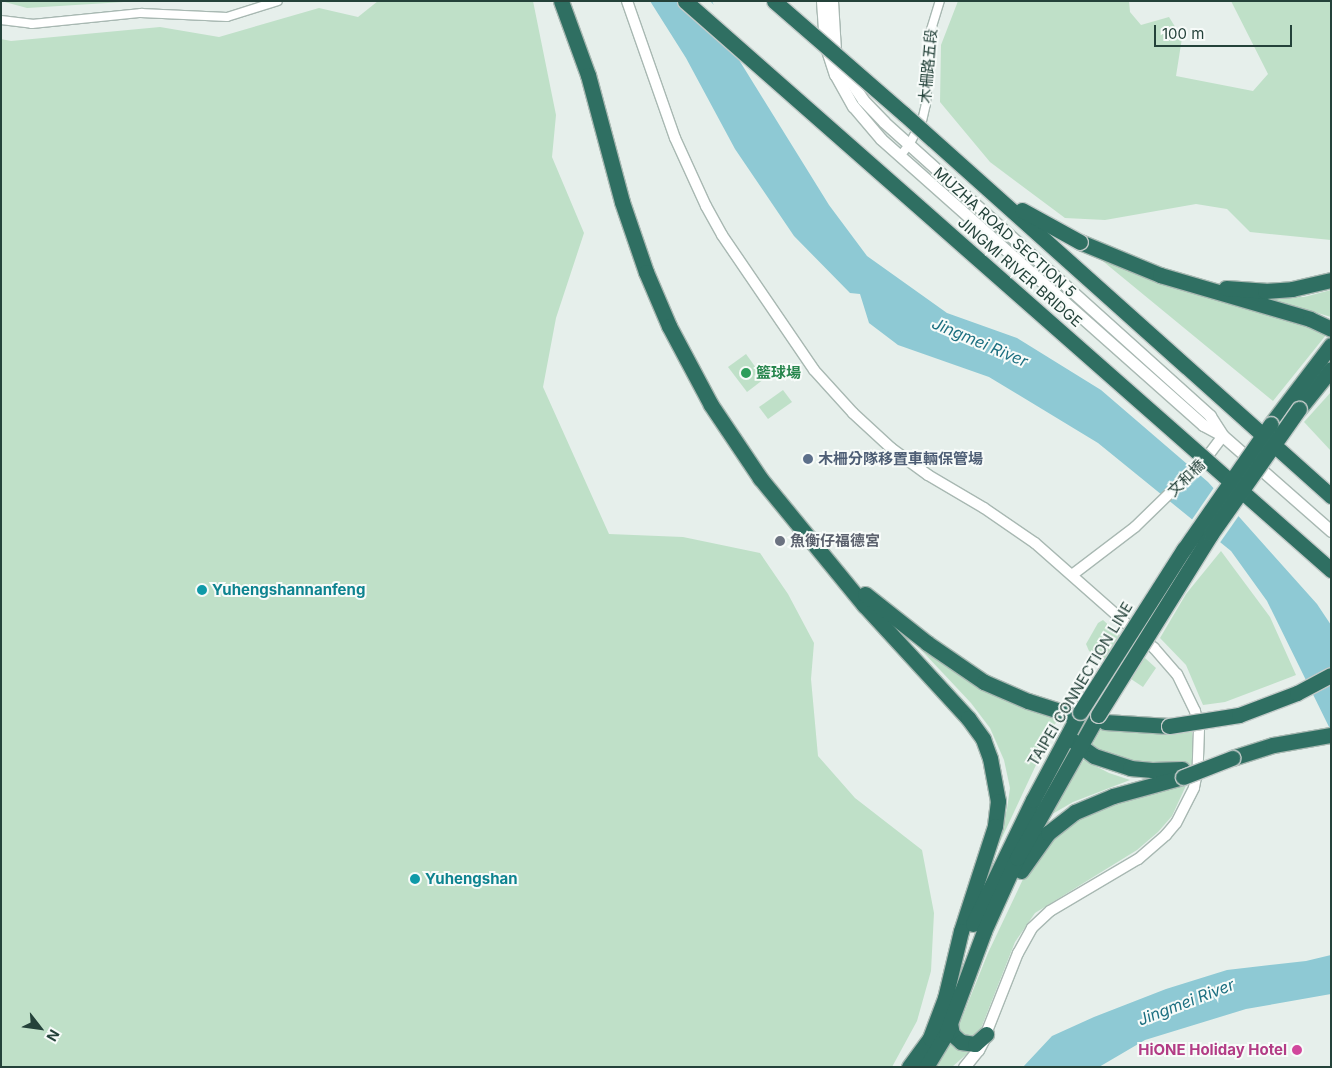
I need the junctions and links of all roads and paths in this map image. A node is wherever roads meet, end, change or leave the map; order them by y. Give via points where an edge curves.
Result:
1 (278, 1) edge
2 (562, 1) edge
3 (627, 1) edge
4 (685, 1) edge
5 (774, 1) edge
6 (822, 1) edge
7 (832, 1) edge
8 (940, 1) edge
9 (1, 20) edge
10 (904, 114) junction
11 (909, 145) junction
12 (900, 156) junction
13 (1160, 275) junction
14 (1331, 280) edge
15 (1331, 329) edge
16 (1331, 346) edge
17 (1331, 369) edge
18 (1220, 440) junction
19 (1331, 496) edge
20 (1331, 531) edge
21 (826, 557) junction
22 (1331, 570) edge
23 (1072, 575) junction
24 (1331, 675) edge
25 (1075, 713) junction
26 (1101, 718) junction
27 (1331, 735) edge
28 (1067, 736) junction
29 (1080, 746) junction
30 (1182, 773) junction
31 (972, 960) junction
32 (945, 998) junction
33 (950, 1023) junction
34 (986, 1034) junction
35 (909, 1067) edge
36 (926, 1067) edge
37 (964, 1067) edge

1 - 9 street via 227,17 141,13 32,24
2 - 21 highway via 588,74 631,232 669,326 711,405 760,478
3 - 23 street via 675,138 703,199 722,234 814,370 853,413 892,448 928,475 1023,534
4 - 22 highway, JINGMI RIVER BRIDGE, bridge
5 - 10 highway, bridge
6 - 12 main road, MUZHA ROAD SECTION 5 via 825,44 835,74 853,106
7 - 11 main road, MUZHA ROAD SECTION 5 via 835,50 849,79 868,106
8 - 11 street, 木柵路五段 via 930,33 926,104 922,122
10 - 13 highway, bridge via 1011,204 1080,242
10 - 19 highway, bridge
11 - 12 street, 木柵路五段
11 - 18 main road, MUZHA ROAD SECTION 5 via 1210,416
12 - 18 main road, MUZHA ROAD SECTION 5
13 - 14 highway via 1236,290 1265,291
13 - 15 highway via 1310,319
16 - 25 highway, TAIPEI CONNECTION LINE, bridge via 1271,424
17 - 26 highway, TAIPEI CONNECTION LINE, bridge via 1211,534
18 - 20 main road, MUZHA ROAD SECTION 5
18 - 23 street, 文和橋 via 1145,518
21 - 25 highway via 869,597 953,662 1005,692
21 - 32 highway via 864,605 968,718 983,739 992,765 998,801 995,826 961,931
23 - 34 street via 1154,648 1177,674 1195,711 1199,729 1198,767 1186,806 1166,835 1138,859 1050,911 1032,928 1018,952
24 - 26 highway, bridge via 1297,693 1239,715 1169,726
25 - 28 highway, TAIPEI CONNECTION LINE
26 - 29 highway, TAIPEI CONNECTION LINE
27 - 30 highway, bridge via 1273,746
28 - 29 highway
28 - 32 highway, TAIPEI CONNECTION LINE via 984,898
29 - 30 highway via 1094,756 1130,768
29 - 31 highway, TAIPEI CONNECTION LINE via 1017,858
30 - 31 highway via 1096,802 1062,820 1026,863
31 - 33 highway, TAIPEI CONNECTION LINE
32 - 35 highway, TAIPEI CONNECTION LINE via 930,1038
33 - 34 highway via 952,1034 961,1042 974,1044
33 - 36 highway, TAIPEI CONNECTION LINE
34 - 37 main road

